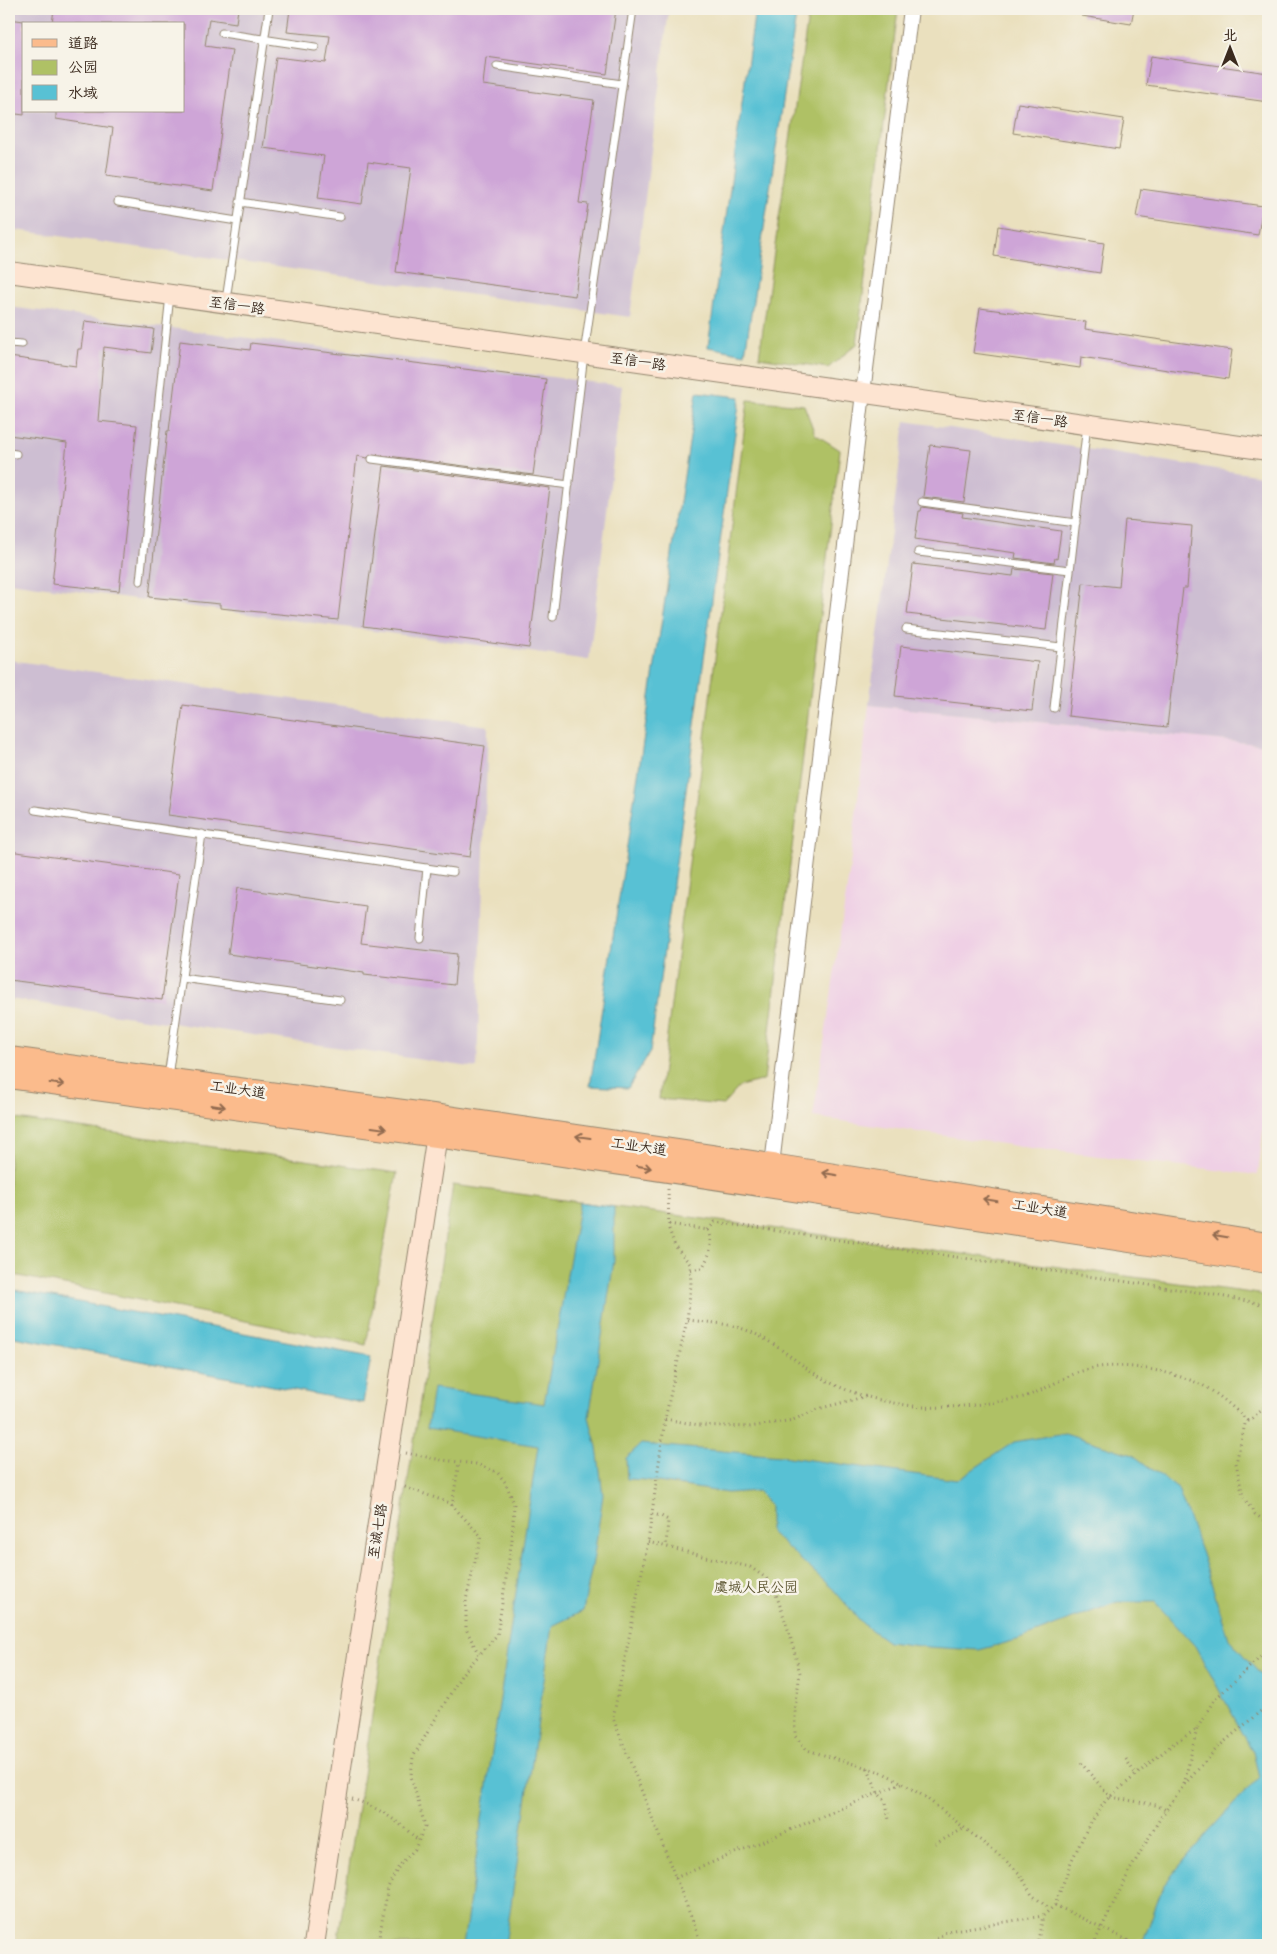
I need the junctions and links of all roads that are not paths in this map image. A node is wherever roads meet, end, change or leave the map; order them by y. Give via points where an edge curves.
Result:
1 (269, 9) edge
2 (633, 9) edge
3 (911, 9) edge
4 (222, 33) dead end
5 (264, 39) junction
6 (315, 47) dead end
7 (497, 66) dead end
8 (622, 84) junction
9 (118, 202) dead end
10 (240, 202) junction
11 (340, 217) dead end
12 (237, 221) junction
13 (9, 272) edge
14 (170, 295) junction
15 (226, 303) junction
16 (9, 342) edge
17 (22, 344) dead end
18 (584, 354) junction
19 (863, 393) junction
20 (1087, 424) junction
21 (1268, 450) edge
22 (372, 458) dead end
23 (569, 485) junction
24 (922, 502) dead end
25 (1076, 523) junction
26 (918, 552) dead end
27 (1070, 570) junction
28 (140, 581) dead end
29 (554, 616) dead end
30 (906, 629) dead end
31 (1061, 647) junction
32 (1054, 708) dead end
33 (34, 810) dead end
34 (202, 834) junction
35 (427, 868) junction
36 (453, 872) dead end
37 (420, 938) dead end
38 (182, 978) junction
39 (340, 1000) dead end
40 (9, 1058) edge
41 (9, 1077) edge
42 (167, 1089) junction
43 (439, 1126) junction
44 (772, 1165) junction
45 (1268, 1244) edge
46 (1268, 1262) edge
47 (314, 1945) edge

1 - 5 lane
2 - 8 lane
3 - 19 street
4 - 5 lane
5 - 6 lane
5 - 10 lane
7 - 8 lane
8 - 18 lane
9 - 12 lane
10 - 11 lane
10 - 12 lane
12 - 15 lane
13 - 14 street, 至信一路
14 - 15 street, 至信一路
14 - 28 lane
15 - 18 street, 至信一路
16 - 17 lane
18 - 19 street, 至信一路
18 - 23 lane
19 - 20 street, 至信一路
19 - 44 street
20 - 21 street, 至信一路
20 - 25 lane
22 - 23 lane
23 - 29 lane
24 - 25 lane
25 - 27 lane
26 - 27 lane
27 - 31 lane
30 - 31 lane
31 - 32 lane
33 - 34 lane
34 - 35 lane
34 - 38 lane
35 - 36 lane
35 - 37 lane
38 - 39 lane
38 - 42 lane
40 - 42 main road, 工业大道
41 -> 42 main road
42 - 43 main road, 工业大道
44 -> 43 main road, 工业大道
43 -> 46 main road via 668,1171
43 - 47 street, 至诚七路
45 -> 44 main road, 工业大道

